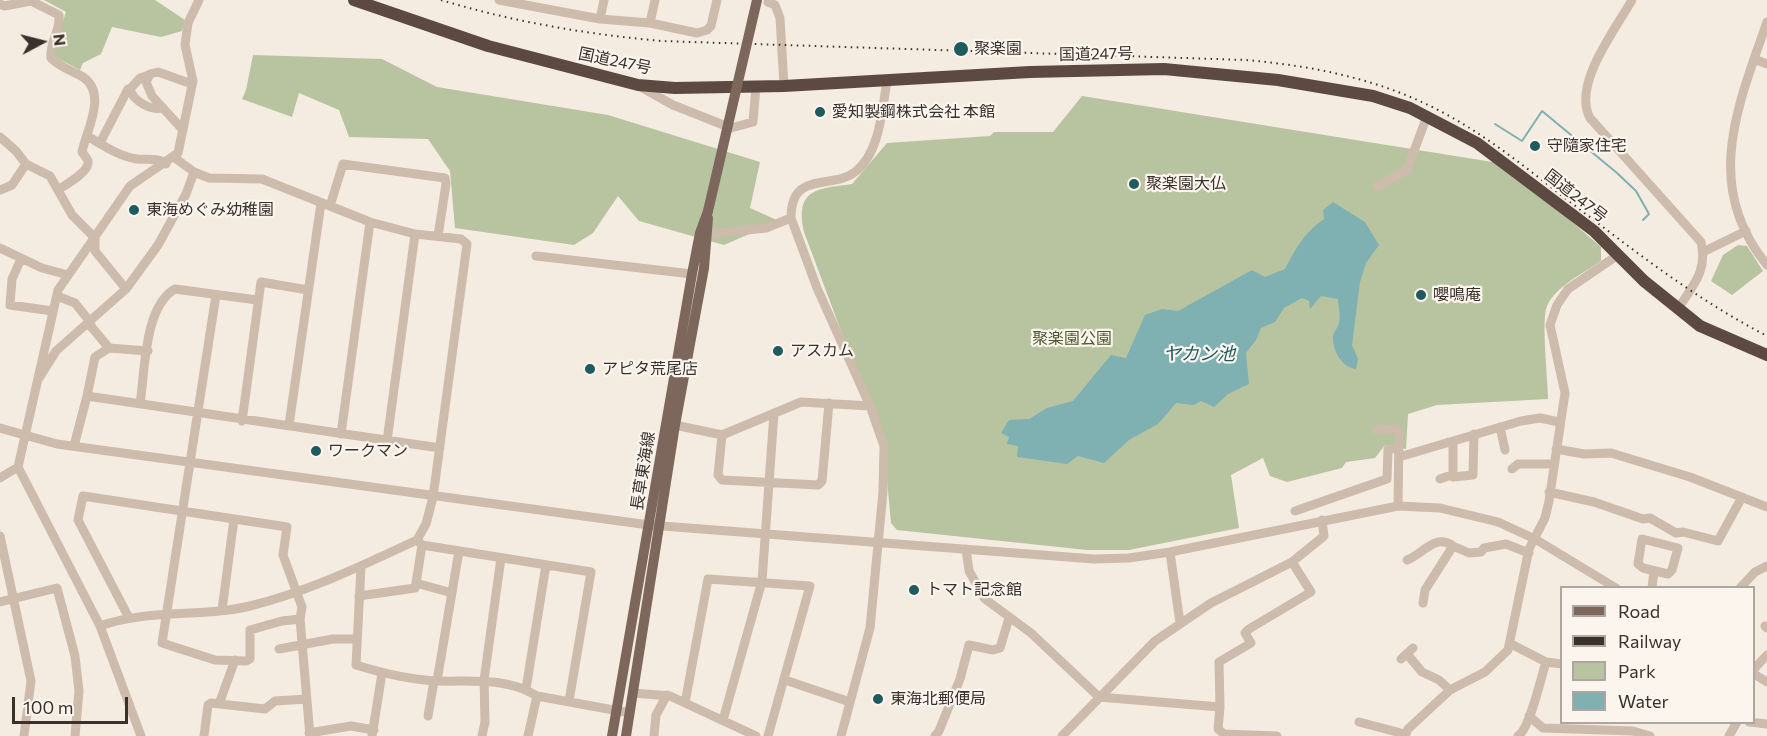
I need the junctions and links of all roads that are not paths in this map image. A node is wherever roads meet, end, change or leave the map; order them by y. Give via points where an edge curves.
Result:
1 (198, 0) edge
2 (354, 0) edge
3 (499, 0) edge
4 (554, 0) edge
5 (604, 0) edge
6 (655, 0) edge
7 (717, 0) edge
8 (1632, 0) edge
9 (763, 1) edge
10 (0, 4) edge
11 (551, 11) junction
12 (600, 20) junction
13 (1767, 22) edge
14 (650, 23) junction
15 (1754, 59) junction
16 (1767, 64) edge
17 (149, 75) junction
18 (128, 78) dead end
19 (887, 81) junction
20 (192, 84) junction
21 (638, 85) junction
22 (756, 86) junction
23 (784, 86) junction
24 (129, 89) junction
25 (163, 108) junction
26 (1427, 116) junction
27 (183, 130) junction
28 (87, 136) junction
29 (0, 137) edge
30 (100, 143) junction
31 (175, 158) junction
32 (26, 164) junction
33 (166, 164) junction
34 (194, 172) junction
35 (1377, 186) dead end
36 (0, 190) edge
37 (58, 190) junction
38 (325, 205) junction
39 (708, 212) junction
40 (791, 218) junction
41 (370, 222) junction
42 (1746, 231) junction
43 (415, 234) junction
44 (709, 234) junction
45 (438, 236) junction
46 (95, 238) junction
47 (0, 248) edge
48 (1703, 252) junction
49 (1618, 255) junction
50 (536, 256) dead end
51 (21, 260) junction
52 (1767, 265) edge
53 (692, 274) junction
54 (68, 275) junction
55 (126, 289) junction
56 (308, 290) junction
57 (216, 295) junction
58 (57, 296) junction
59 (0, 298) edge
60 (257, 300) junction
61 (10, 301) junction
62 (1678, 309) junction
63 (53, 311) junction
64 (90, 323) junction
65 (109, 348) junction
66 (148, 351) junction
67 (1767, 355) edge
68 (35, 384) junction
69 (87, 396) junction
70 (829, 403) junction
71 (140, 404) junction
72 (870, 406) junction
73 (196, 412) junction
74 (774, 413) junction
75 (242, 421) junction
76 (1559, 422) junction
77 (289, 425) junction
78 (675, 425) junction
79 (1500, 427) junction
80 (0, 428) edge
81 (1376, 430) dead end
82 (341, 434) junction
83 (1474, 434) junction
84 (722, 435) junction
85 (24, 437) junction
86 (387, 441) junction
87 (1448, 442) junction
88 (74, 446) junction
89 (440, 448) junction
90 (1556, 449) junction
91 (1505, 450) dead end
92 (1399, 453) junction
93 (189, 462) junction
94 (1553, 464) junction
95 (18, 467) junction
96 (1512, 469) dead end
97 (1454, 474) junction
98 (0, 478) edge
99 (1440, 479) dead end
100 (768, 483) junction
101 (1549, 492) junction
102 (433, 497) junction
103 (1742, 497) junction
104 (1398, 506) junction
105 (1767, 507) edge
106 (182, 511) junction
107 (1295, 511) dead end
108 (234, 519) junction
109 (1322, 520) junction
110 (654, 525) junction
111 (764, 534) junction
112 (0, 536) edge
113 (1535, 539) junction
114 (419, 542) junction
115 (877, 543) junction
116 (1453, 546) junction
117 (966, 549) junction
118 (459, 551) junction
119 (1170, 552) junction
120 (1529, 553) junction
121 (501, 558) junction
122 (1407, 560) dead end
123 (1292, 562) junction
124 (546, 565) junction
125 (361, 566) junction
126 (1767, 566) edge
127 (1654, 571) junction
128 (762, 581) junction
129 (416, 583) junction
130 (1613, 586) edge
131 (1652, 586) edge
132 (1742, 586) edge
133 (296, 592) junction
134 (452, 593) junction
135 (359, 596) junction
136 (14, 597) junction
137 (0, 602) edge
138 (1423, 603) dead end
139 (222, 610) junction
140 (167, 612) junction
141 (128, 616) junction
142 (1009, 618) junction
143 (300, 619) junction
144 (1180, 623) junction
145 (100, 626) junction
146 (357, 639) junction
147 (1511, 644) junction
148 (302, 645) junction
149 (279, 648) dead end
150 (1407, 654) dead end
151 (1767, 655) edge
152 (235, 660) junction
153 (1546, 662) junction
154 (1560, 664) edge
155 (1755, 668) edge
156 (382, 673) junction
157 (484, 680) junction
158 (785, 680) junction
159 (435, 681) junction
160 (526, 689) junction
161 (1450, 690) junction
162 (633, 693) junction
163 (667, 694) junction
164 (537, 696) junction
165 (1099, 697) junction
166 (307, 699) junction
167 (569, 701) junction
168 (850, 702) junction
169 (685, 703) junction
170 (219, 704) junction
171 (1220, 707) junction
172 (617, 711) junction
173 (630, 713) junction
174 (428, 716) dead end
175 (1529, 716) junction
176 (723, 720) junction
177 (1359, 722) dead end
178 (1543, 728) junction
179 (373, 733) edge
180 (1622, 733) edge
181 (310, 735) edge
182 (1405, 735) edge
183 (1520, 735) edge
184 (24, 736) edge
185 (75, 736) edge
186 (141, 736) edge
187 (204, 736) edge
188 (482, 736) edge
189 (528, 736) edge
190 (612, 736) edge
191 (626, 736) edge
192 (654, 736) edge
193 (756, 736) edge
194 (768, 736) edge
195 (841, 736) edge
196 (935, 736) edge
197 (1062, 736) edge
198 (1277, 736) edge
199 (1650, 736) edge

1 - 20 street via 188,23 185,45
2 - 21 highway, 国道247号 via 488,46
3 - 11 street
4 - 11 street
5 - 12 street
6 - 14 street
7 - 14 street via 711,26 702,33
8 - 48 street via 1590,75 1586,111 1694,232
9 - 23 street via 775,5 780,18
9 - 39 main road, 長草東海線, bridge
10 - 28 street via 31,1 59,15 51,58 92,86 94,111
11 - 12 street
12 - 14 street
13 - 15 street
15 - 16 street
15 - 42 street via 1739,98 1730,140 1733,192
17 - 20 street via 158,72
17 - 24 street
17 - 25 street via 148,89
18 - 24 street
19 - 23 highway, 国道247号
19 - 26 highway, 国道247号 via 1164,69 1278,80 1372,96
19 - 40 street via 879,126 869,154 855,172 809,184 794,199
20 - 27 street
21 - 22 highway, 国道247号
21 - 22 street via 673,105 731,128 753,122
22 - 23 highway, 国道247号
24 - 25 street via 137,100
24 - 30 street
25 - 27 street
26 - 35 street via 1407,170
26 - 49 highway, 国道247号 via 1477,143 1594,231
27 - 31 street
28 - 30 street
28 - 37 street via 82,152 87,159 86,167
29 - 32 street
30 - 33 street via 125,156 162,160
31 - 33 street
31 - 34 street
32 - 36 street via 12,185
32 - 37 street via 50,176
33 - 46 street via 130,186
34 - 38 street via 208,178 262,179
34 - 55 street via 158,245
37 - 46 street via 72,215
38 - 41 street
38 - 45 street via 343,164 445,178
38 - 56 street
39 - 44 main road, 長草東海線
39 - 53 main road, 長草東海線
40 - 44 street via 766,228
40 - 72 street via 817,288
41 - 43 street
41 - 82 street
42 - 48 street
42 - 52 street
43 - 45 street
43 - 86 street
44 - 78 main road, 長草東海線
45 - 89 street via 461,239 466,244
46 - 54 street
46 - 55 street via 95,251
47 - 51 street
48 - 62 street via 1702,271
49 - 62 highway, 国道247号
49 - 76 street via 1568,289 1552,317 1550,332 1565,386
50 - 53 street
51 - 54 street
51 - 61 street via 12,279
53 - 110 main road, 長草東海線
54 - 58 street
55 - 64 street
56 - 60 street via 261,282
56 - 77 street
57 - 60 street
57 - 66 street via 175,289 167,293 152,318
57 - 73 street
58 - 63 street
58 - 64 street via 75,303
59 - 61 street
60 - 75 street
61 - 63 street via 10,305 24,309
62 - 67 highway, 国道247号 via 1700,326
63 - 68 street
64 - 65 street
64 - 68 street via 56,351
65 - 66 street
65 - 69 street via 95,357
66 - 71 street
68 - 85 street
69 - 71 street
69 - 88 street
70 - 72 street
70 - 74 street via 801,402
70 - 100 street via 821,483
71 - 73 street
72 - 115 street via 885,446
73 - 75 street
73 - 93 street
74 - 84 street
74 - 100 street
75 - 77 street
76 - 79 street via 1540,418
76 - 90 street
77 - 82 street
78 - 84 street
78 - 110 main road, 長草東海線
79 - 83 street
79 - 91 street
80 - 85 street
81 - 92 street via 1399,432
82 - 86 street
83 - 87 street
83 - 97 street via 1473,475
84 - 100 street via 718,475 722,480
85 - 88 street
85 - 95 street
86 - 89 street
87 - 92 street
87 - 97 street via 1453,445
88 - 93 street
89 - 102 street
90 - 94 street
90 - 103 street via 1611,453
92 - 104 street
92 - 107 street via 1388,449 1387,479
93 - 102 street
93 - 106 street
94 - 96 street via 1518,464
94 - 101 street
95 - 98 street
95 - 145 street
97 - 99 street
100 - 111 street
101 - 103 street via 1650,518 1676,533 1711,542 1718,541
101 - 113 street via 1545,518
102 - 110 street
102 - 114 street
103 - 105 street
104 - 109 street
104 - 113 street via 1440,508 1477,516
106 - 108 street
106 - 140 street
106 - 141 street via 83,496 78,520
108 - 133 street via 287,527 283,555
108 - 139 street
109 - 119 street
109 - 123 street via 1324,536
110 - 111 street
110 - 162 main road, 長草東海線
110 - 172 main road, 長草東海線
111 - 115 street
111 - 128 street
112 - 136 street
113 - 120 street
113 - 130 street
114 - 118 street
114 - 125 street
114 - 129 street
115 - 117 street
115 - 168 street via 870,628
116 - 120 street via 1469,553 1506,544
116 - 122 street via 1445,541 1435,542
116 - 138 street via 1425,590
117 - 119 street via 1110,559
117 - 142 street via 969,571 985,599
118 - 121 street
118 - 134 street
119 - 144 street
120 - 147 street
121 - 124 street
121 - 157 street
123 - 144 street
123 - 171 street via 1311,592 1249,629 1245,633 1251,643 1219,662
124 - 160 street
124 - 167 street via 591,572
125 - 133 street
125 - 135 street
126 - 132 street
127 - 127 street via 1638,564 1642,539 1678,548 1668,574
127 - 131 street
128 - 158 street via 810,586
128 - 169 street via 708,579
128 - 176 street
129 - 134 street
129 - 135 street via 415,588
133 - 139 street
133 - 143 street via 302,607
134 - 159 street
135 - 146 street
136 - 137 street
136 - 184 street via 31,681
136 - 185 street via 57,588 75,656 79,691
139 - 140 street
140 - 141 street
140 - 152 street via 162,643 215,660
141 - 145 street
142 - 165 street via 1031,633
142 - 196 street via 1000,648 969,645 960,679
143 - 148 street
143 - 152 street via 250,630 250,659
144 - 165 street via 1155,641
145 - 186 street
146 - 148 street
146 - 156 street via 356,665
147 - 153 street
147 - 161 street via 1485,672
148 - 149 street
148 - 166 street
150 - 161 street via 1422,672
151 - 155 street
152 - 170 street
153 - 154 street
153 - 175 street
156 - 159 street
156 - 179 street
157 - 159 street
157 - 160 street
157 - 188 street
158 - 168 street
158 - 194 street
159 - 174 street
160 - 164 street
161 - 182 street
162 - 163 street
162 - 173 main road, 長草東海線
163 - 169 street
163 - 192 street via 657,715
164 - 167 street
164 - 189 street
165 - 171 street
165 - 197 street
166 - 170 street via 275,701 265,709
166 - 181 street
167 - 172 street
168 - 195 street
169 - 176 street
170 - 187 street via 208,705
171 - 198 street via 1218,729 1224,734
172 - 173 street
172 - 190 main road, 長草東海線
173 - 191 main road, 長草東海線
175 - 178 street
175 - 183 street
176 - 193 street
177 - 182 street
178 - 180 street
178 - 183 street
179 - 181 street via 351,726
180 - 199 street

